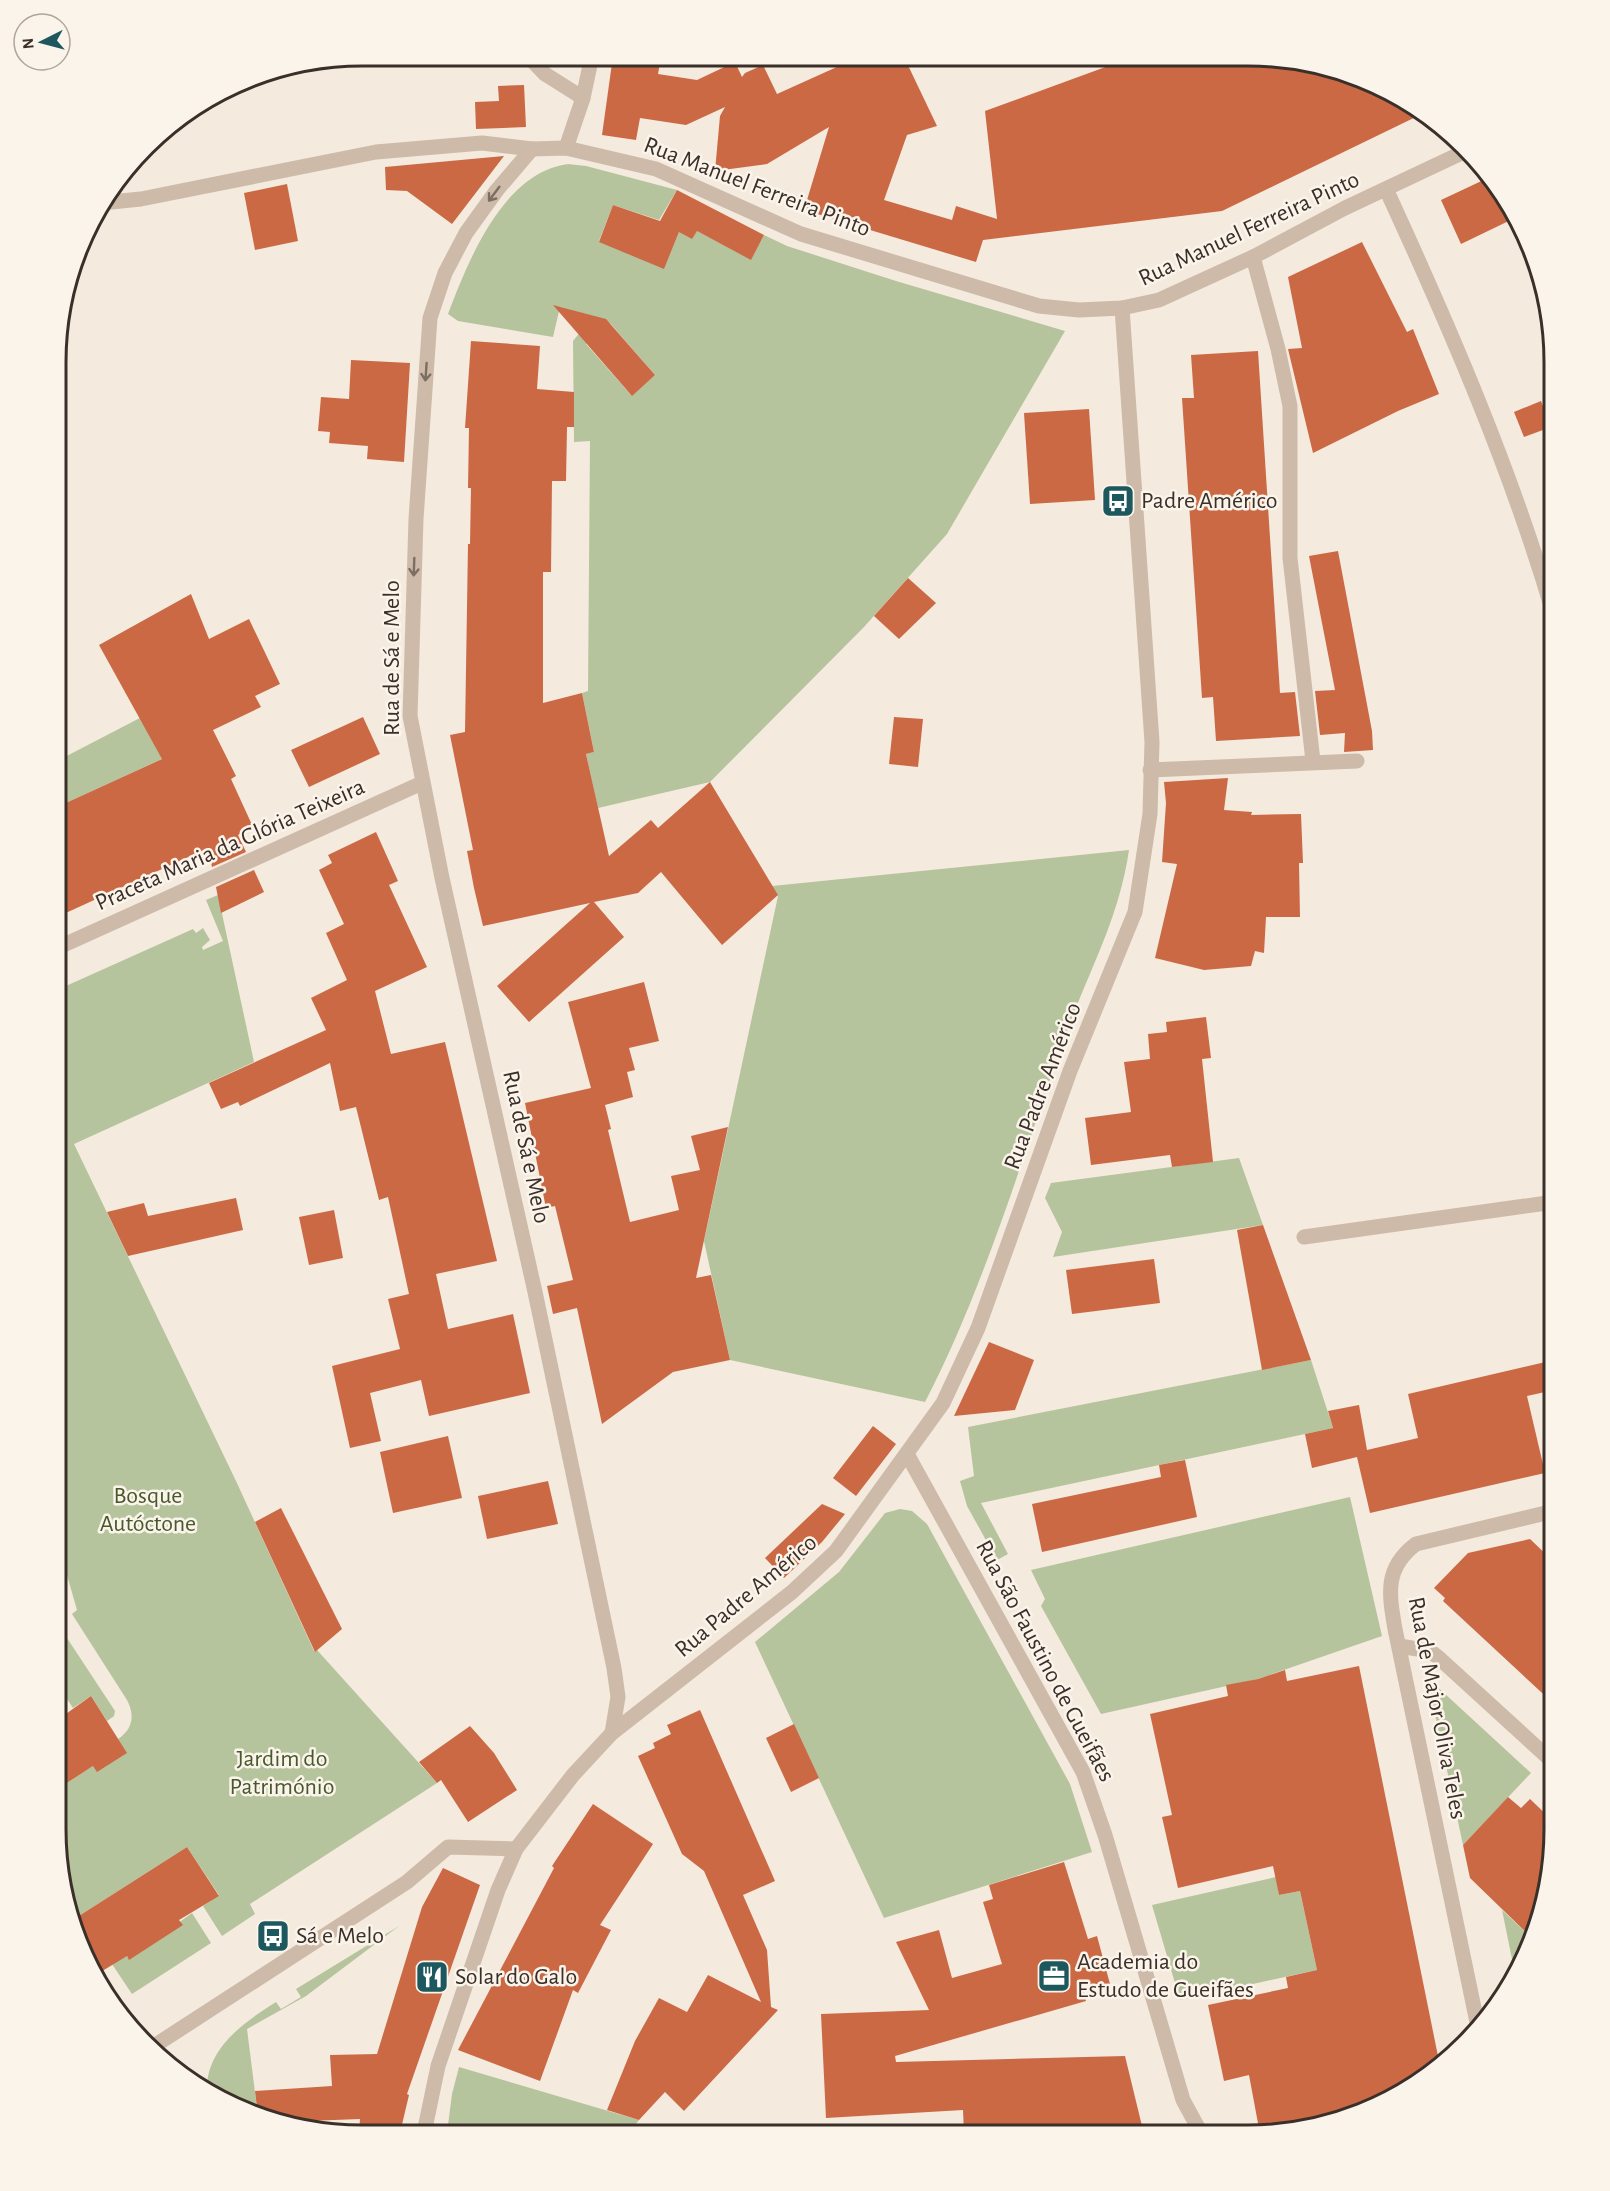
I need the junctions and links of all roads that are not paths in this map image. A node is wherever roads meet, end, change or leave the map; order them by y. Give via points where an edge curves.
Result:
1 (537, 66) edge
2 (590, 66) edge
3 (583, 98) junction
4 (566, 148) junction
5 (532, 150) junction
6 (1459, 155) edge
7 (1386, 189) junction
8 (113, 201) edge
9 (1253, 257) junction
10 (1122, 308) junction
11 (1544, 584) edge
12 (1313, 761) junction
13 (1357, 761) dead end
14 (1150, 770) junction
15 (422, 783) junction
16 (66, 944) edge
17 (1544, 1203) edge
18 (1304, 1237) dead end
19 (908, 1454) junction
20 (1544, 1513) edge
21 (1399, 1646) junction
22 (612, 1733) junction
23 (1544, 1754) edge
24 (516, 1849) junction
25 (1476, 2018) edge
26 (158, 2043) edge
27 (426, 2125) edge
28 (1197, 2125) edge

1 - 3 street
2 - 3 street
3 - 4 street
4 - 5 street, Rua Manuel Ferreira Pinto
4 - 10 street, Rua Manuel Ferreira Pinto via 656,169 801,234 1039,306 1079,310
5 - 8 street, Rua Manuel Ferreira Pinto via 482,143 376,152
5 -> 15 street, Rua de Sá e Melo via 466,233 445,273 430,318 416,519 410,696 413,741
6 - 7 street, Rua Manuel Ferreira Pinto
7 - 9 street, Rua Manuel Ferreira Pinto
7 - 11 street via 1488,421
9 - 10 street, Rua Manuel Ferreira Pinto via 1159,300
9 - 12 street via 1290,406 1290,558
10 - 14 street, Rua Padre Américo via 1151,719
12 - 13 street
12 - 14 street
14 - 19 street, Rua Padre Américo via 1150,814 1135,912 1070,1071 978,1328 942,1403
15 - 16 street, Praceta Maria da Glória Teixeira
15 - 22 street, Rua de Sá e Melo via 614,1668 618,1697
17 - 18 street
19 - 22 street, Rua Padre Américo via 829,1558 792,1592
19 - 28 street, Rua São Faustino de Gueifães via 1083,1772 1183,2100
20 - 21 street, Rua de Major Oliva Teles via 1429,1539 1404,1553 1396,1563 1391,1584 1391,1608
21 - 23 street via 1418,1648 1439,1658
21 - 25 street, Rua de Major Oliva Teles
22 - 24 street via 573,1775
24 - 26 street via 448,1847 408,1882
24 - 27 street via 498,1890 438,2066

